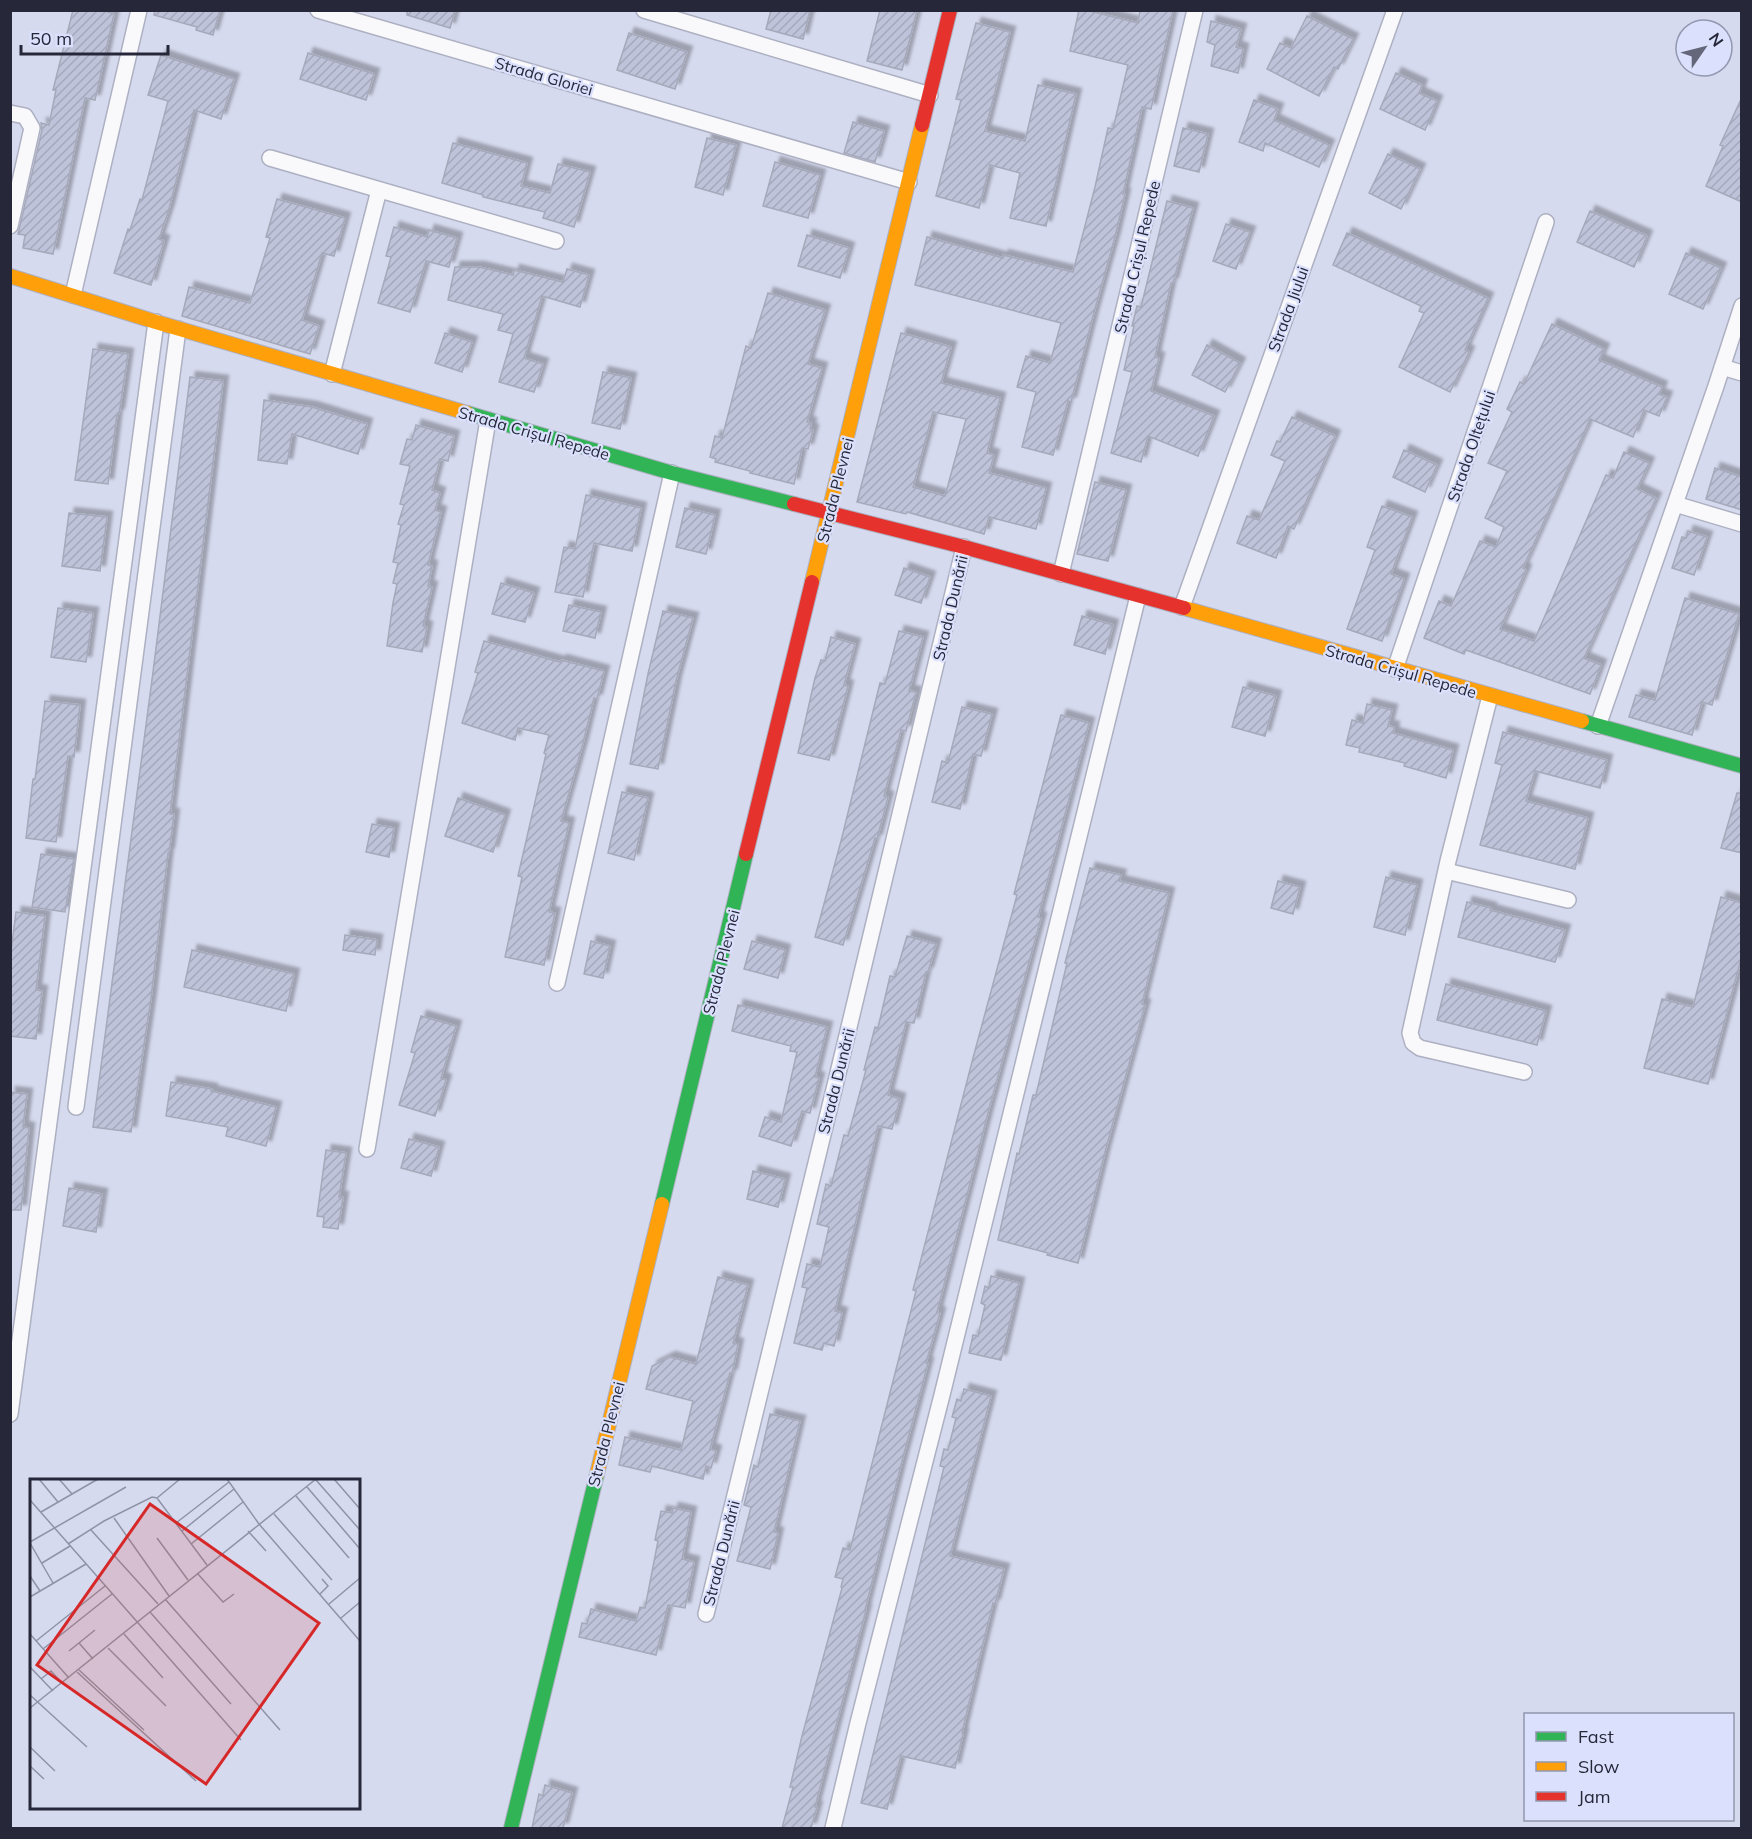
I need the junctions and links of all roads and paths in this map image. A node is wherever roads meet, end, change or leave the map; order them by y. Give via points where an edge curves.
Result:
1 (139, 10) edge
2 (318, 10) edge
3 (644, 10) edge
4 (950, 10) edge
5 (1195, 10) edge
6 (1395, 10) edge
7 (930, 95) junction
8 (10, 113) edge
9 (270, 158) dead end
10 (909, 182) junction
11 (379, 190) junction
12 (1546, 222) dead end
13 (10, 226) edge
14 (556, 241) dead end
15 (10, 276) edge
16 (73, 295) junction
17 (1742, 306) edge
18 (156, 322) junction
19 (178, 329) junction
20 (1722, 367) junction
21 (1742, 373) edge
22 (332, 374) junction
23 (488, 420) junction
24 (672, 473) junction
25 (1675, 504) junction
26 (830, 512) junction
27 (1742, 524) edge
28 (964, 547) junction
29 (1061, 574) junction
30 (1138, 596) junction
31 (1182, 607) junction
32 (1395, 669) junction
33 (1490, 696) junction
34 (1598, 726) junction
35 (1742, 766) edge
36 (1446, 871) junction
37 (1568, 900) dead end
38 (557, 983) dead end
39 (1524, 1072) dead end
40 (76, 1107) dead end
41 (367, 1149) dead end
42 (10, 1414) edge
43 (706, 1614) dead end
44 (511, 1828) edge
45 (833, 1828) edge

1 - 16 street
2 - 10 street, Strada Gloriei
3 - 7 street
4 - 7 street, Strada Plevnei
5 - 29 street, Strada Crișul Repede
6 - 31 street, Strada Jiului
7 - 10 street, Strada Plevnei
8 - 13 street via 25,116 32,128
9 - 11 street
10 - 26 street, Strada Plevnei
11 - 14 street
11 - 22 street
12 - 32 street, Strada Oltețului
15 - 16 street, Strada Crișul Repede
16 - 18 street, Strada Crișul Repede
17 - 20 street
18 - 19 street, Strada Crișul Repede
18 - 42 street
19 - 22 street, Strada Crișul Repede
19 - 40 street
20 - 21 street
20 - 25 street
22 - 23 street, Strada Crișul Repede
23 - 24 street, Strada Crișul Repede
23 - 41 street
24 - 26 street, Strada Crișul Repede
24 - 38 street
25 - 27 street
25 - 34 street
26 - 28 street, Strada Crișul Repede
26 - 44 street, Strada Plevnei
28 - 29 street, Strada Crișul Repede
28 - 43 street, Strada Dunării
29 - 30 street, Strada Crișul Repede
30 - 31 street, Strada Crișul Repede
30 - 45 street
31 - 32 street, Strada Crișul Repede
32 - 33 street, Strada Crișul Repede
33 - 34 street, Strada Crișul Repede
33 - 36 street
34 - 35 street, Strada Crișul Repede
36 - 37 street
36 - 39 street via 1410,1033 1413,1043

